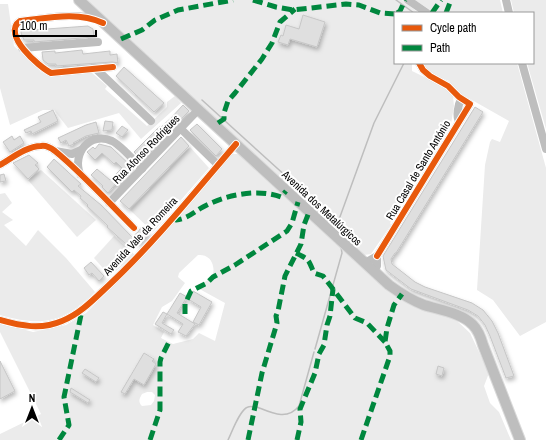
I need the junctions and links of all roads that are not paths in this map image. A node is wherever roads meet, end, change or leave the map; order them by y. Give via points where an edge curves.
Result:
1 (80, 0) edge
2 (408, 0) edge
3 (506, 0) edge
4 (90, 10) junction
5 (426, 12) edge
6 (509, 12) edge
7 (76, 16) junction
8 (103, 22) junction
9 (98, 42) dead end
10 (22, 48) junction
11 (420, 64) edge
12 (522, 64) edge
13 (113, 67) dead end
14 (95, 68) junction
15 (198, 110) junction
16 (151, 121) dead end
17 (181, 129) junction
18 (236, 144) junction
19 (546, 149) edge
20 (81, 150) junction
21 (54, 151) junction
22 (0, 165) edge
23 (218, 165) junction
24 (142, 169) junction
25 (80, 174) junction
26 (109, 203) junction
27 (134, 228) dead end
28 (377, 256) junction
29 (365, 263) junction
30 (374, 271) junction
31 (0, 320) edge
32 (520, 440) edge

1 - 4 main road, Avenida dos Metalúrgicos
2 - 5 street
3 - 6 street
4 - 7 street
4 - 8 main road, Avenida dos Metalúrgicos
7 - 8 street via 90,17
7 - 10 street via 20,21 15,29 18,43
8 - 15 main road, Avenida dos Metalúrgicos
9 - 10 street
10 - 14 street via 51,73
11 - 28 street, Rua Casal de Santo António via 430,76 448,86 470,104
12 - 19 street
13 - 14 street
14 - 16 street
15 - 17 street, Rua Afonso Rodrigues
15 - 18 main road, Avenida dos Metalúrgicos
17 - 23 street
17 - 24 street, Rua Afonso Rodrigues
18 - 23 street, Avenida Vale da Romeira
18 - 29 main road, Avenida dos Metalúrgicos
20 - 21 street via 72,154
20 - 24 street via 91,141 107,140 115,144
20 - 25 street via 78,161
21 - 22 street via 42,145
21 - 25 street
23 - 31 street, Avenida Vale da Romeira via 134,262 79,312 62,321 33,327
24 - 26 street, Rua Afonso Rodrigues
25 - 26 street
26 - 27 street
28 - 29 street, Rua Casal de Santo António
28 - 30 street, Rua Casal de Santo António
29 - 30 main road, Avenida dos Metalúrgicos
30 - 32 main road, Avenida dos Metalúrgicos via 406,296 462,317 473,325

